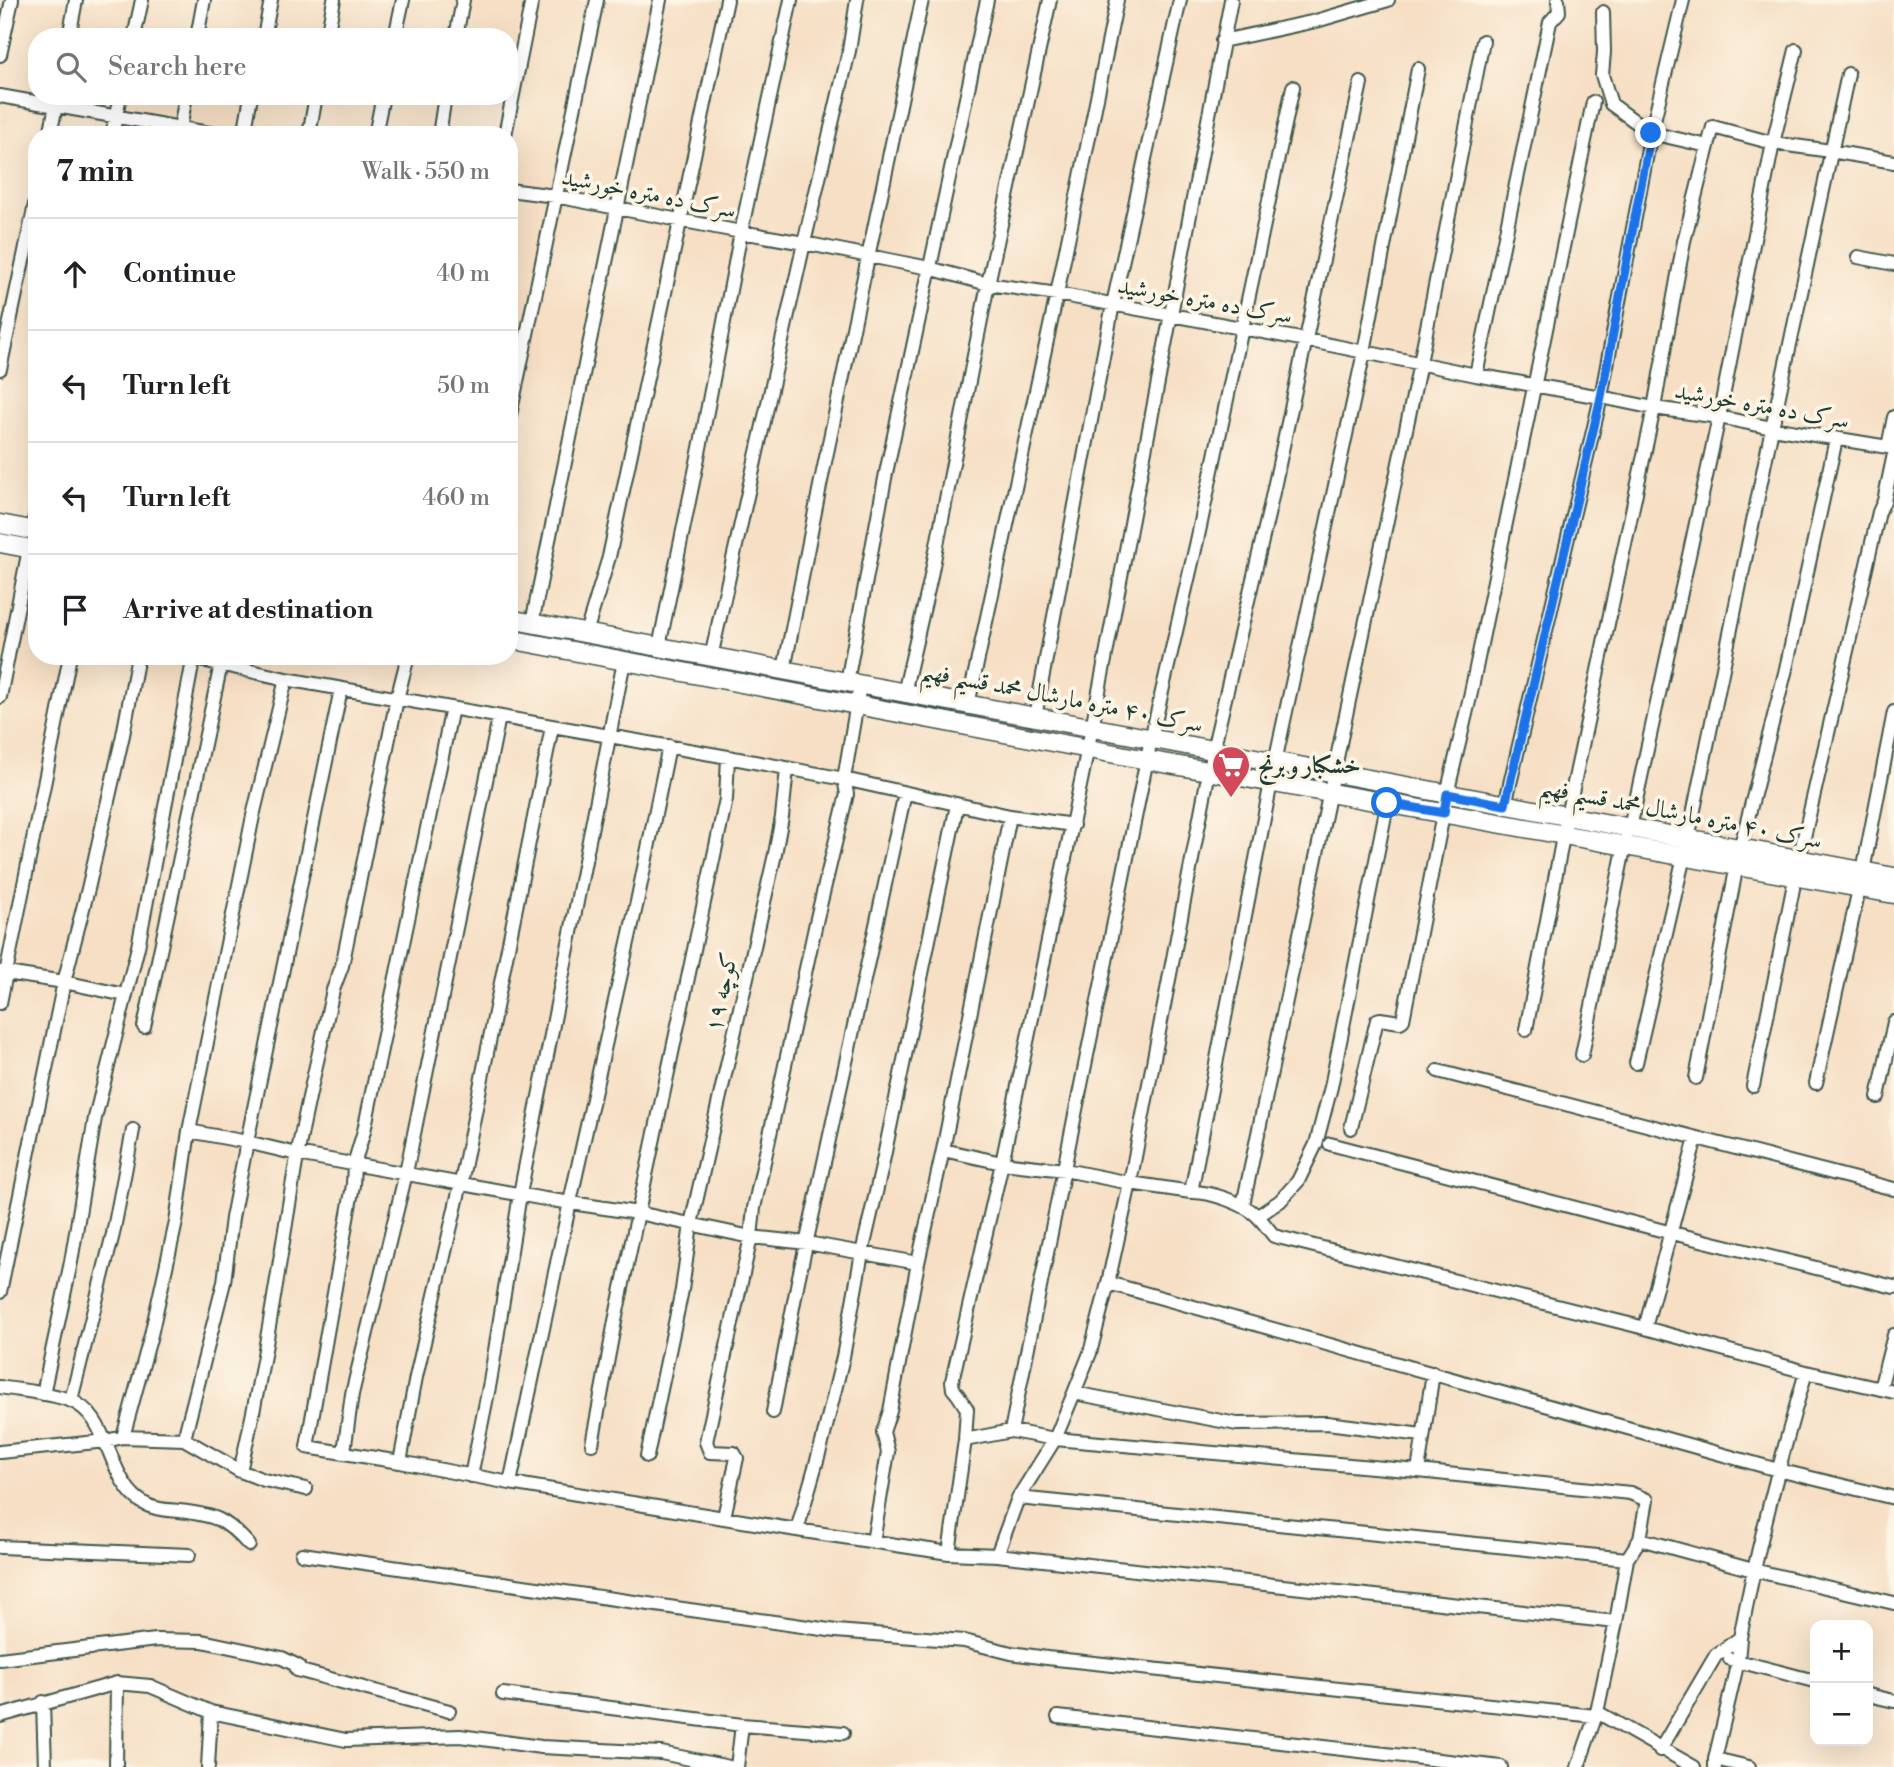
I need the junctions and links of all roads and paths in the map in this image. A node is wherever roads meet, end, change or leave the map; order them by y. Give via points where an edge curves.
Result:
1 (12, 0) edge
2 (76, 0) edge
3 (142, 0) edge
4 (204, 0) edge
5 (271, 0) edge
6 (334, 0) edge
7 (403, 0) edge
8 (463, 0) edge
9 (532, 0) edge
10 (597, 0) edge
11 (660, 0) edge
12 (727, 0) edge
13 (791, 0) edge
14 (857, 0) edge
15 (922, 0) edge
16 (987, 0) edge
17 (1050, 0) edge
18 (1117, 0) edge
19 (1180, 0) edge
20 (1230, 0) edge
21 (1388, 0) edge
22 (1558, 0) edge
23 (1683, 0) edge
24 (1603, 12) dead end
25 (71, 28) edge
26 (136, 28) edge
27 (199, 28) edge
28 (266, 28) edge
29 (329, 28) edge
30 (397, 28) edge
31 (458, 28) edge
32 (1483, 40) dead end
33 (1222, 41) junction
34 (1796, 50) dead end
35 (0, 55) edge
36 (1418, 69) dead end
37 (518, 70) edge
38 (1848, 74) dead end
39 (1361, 83) dead end
40 (1293, 87) dead end
41 (0, 96) edge
42 (28, 98) edge
43 (1593, 102) dead end
44 (56, 105) edge
45 (74, 105) edge
46 (118, 105) edge
47 (184, 105) edge
48 (249, 105) edge
49 (314, 105) edge
50 (381, 105) edge
51 (444, 105) edge
52 (511, 105) edge
53 (116, 115) junction
54 (52, 126) edge
55 (114, 126) edge
56 (159, 126) edge
57 (180, 126) edge
58 (246, 126) edge
59 (311, 126) edge
60 (377, 126) edge
61 (440, 126) edge
62 (507, 126) edge
63 (1651, 133) junction
64 (1773, 143) junction
65 (1708, 146) junction
66 (1831, 150) junction
67 (1894, 162) edge
68 (518, 191) edge
69 (555, 196) junction
70 (617, 208) junction
71 (680, 220) junction
72 (741, 232) junction
73 (28, 237) edge
74 (804, 243) junction
75 (869, 257) junction
76 (1858, 257) dead end
77 (1894, 264) edge
78 (929, 268) junction
79 (988, 284) junction
80 (1057, 294) junction
81 (1112, 304) junction
82 (1171, 316) junction
83 (1242, 329) junction
84 (1306, 340) junction
85 (1364, 352) junction
86 (1420, 363) junction
87 (0, 369) edge
88 (1476, 375) junction
89 (518, 376) edge
90 (1535, 386) junction
91 (1601, 397) junction
92 (1654, 408) junction
93 (1719, 417) junction
94 (1894, 417) edge
95 (1772, 428) junction
96 (1836, 439) junction
97 (1892, 450) edge
98 (0, 524) edge
99 (28, 530) edge
100 (0, 543) edge
101 (28, 548) edge
102 (28, 571) edge
103 (518, 621) edge
104 (531, 623) junction
105 (586, 634) junction
106 (518, 641) edge
107 (659, 647) junction
108 (711, 657) junction
109 (624, 661) junction
110 (68, 665) edge
111 (136, 665) edge
112 (192, 665) edge
113 (220, 665) edge
114 (224, 665) edge
115 (406, 665) edge
116 (784, 670) junction
117 (286, 679) junction
118 (854, 683) junction
119 (341, 689) junction
120 (904, 692) junction
121 (0, 697) edge
122 (397, 699) junction
123 (857, 705) junction
124 (968, 705) junction
125 (452, 708) junction
126 (1894, 712) edge
127 (499, 717) junction
128 (1035, 717) junction
129 (552, 727) junction
130 (1092, 728) junction
131 (610, 736) junction
132 (1152, 739) junction
133 (668, 746) junction
134 (1088, 749) junction
135 (1213, 750) junction
136 (727, 757) junction
137 (1147, 760) junction
138 (1275, 762) junction
139 (787, 769) junction
140 (1209, 771) junction
141 (1334, 773) junction
142 (844, 779) junction
143 (1271, 782) junction
144 (1391, 783) junction
145 (905, 793) junction
146 (1330, 793) junction
147 (1447, 794) junction
148 (1387, 803) junction
149 (957, 805) junction
150 (1505, 805) junction
151 (1444, 813) junction
152 (1010, 816) junction
153 (1567, 816) junction
154 (1073, 825) junction
155 (1629, 828) junction
156 (1564, 835) junction
157 (1624, 846) junction
158 (1686, 848) junction
159 (1738, 857) junction
160 (1798, 868) junction
161 (1894, 877) edge
162 (1861, 880) junction
163 (1894, 894) edge
164 (3, 972) edge
165 (64, 982) junction
166 (125, 995) junction
167 (0, 1003) edge
168 (1894, 1022) edge
169 (144, 1027) dead end
170 (1526, 1030) dead end
171 (1582, 1055) dead end
172 (1636, 1063) dead end
173 (1438, 1071) dead end
174 (1696, 1078) dead end
175 (1816, 1083) dead end
176 (1753, 1086) dead end
177 (1878, 1097) dead end
178 (1351, 1128) dead end
179 (133, 1130) dead end
180 (189, 1131) junction
181 (1696, 1138) junction
182 (247, 1142) junction
183 (1330, 1144) dead end
184 (943, 1150) junction
185 (297, 1154) junction
186 (1002, 1163) junction
187 (354, 1164) junction
188 (1065, 1170) junction
189 (406, 1173) junction
190 (461, 1183) junction
191 (1130, 1183) junction
192 (1894, 1189) edge
193 (1191, 1192) junction
194 (520, 1194) junction
195 (570, 1202) junction
196 (1243, 1206) junction
197 (638, 1213) junction
198 (1258, 1216) junction
199 (691, 1224) junction
200 (1672, 1233) junction
201 (751, 1237) junction
202 (807, 1243) junction
203 (862, 1253) junction
204 (918, 1264) junction
205 (1108, 1283) junction
206 (1894, 1287) edge
207 (0, 1292) edge
208 (1646, 1328) junction
209 (1894, 1335) edge
210 (1806, 1372) junction
211 (1433, 1373) junction
212 (0, 1387) edge
213 (1880, 1389) junction
214 (1894, 1392) edge
215 (43, 1394) junction
216 (1074, 1394) junction
217 (71, 1400) junction
218 (773, 1412) dead end
219 (1011, 1431) junction
220 (1422, 1436) junction
221 (123, 1437) junction
222 (184, 1438) junction
223 (1055, 1439) junction
224 (965, 1440) junction
225 (106, 1441) junction
226 (592, 1444) dead end
227 (0, 1452) edge
228 (344, 1452) junction
229 (647, 1456) dead end
230 (400, 1462) junction
231 (1777, 1470) junction
232 (240, 1471) junction
233 (1418, 1471) junction
234 (471, 1476) junction
235 (510, 1483) junction
236 (306, 1489) dead end
237 (1018, 1498) junction
238 (1894, 1498) edge
239 (724, 1517) junction
240 (797, 1530) junction
241 (1640, 1539) junction
242 (873, 1542) junction
243 (249, 1545) dead end
244 (0, 1547) edge
245 (949, 1553) junction
246 (302, 1554) dead end
247 (189, 1555) dead end
248 (997, 1555) junction
249 (1627, 1559) junction
250 (1753, 1570) junction
251 (1894, 1604) edge
252 (1616, 1622) junction
253 (1740, 1639) junction
254 (1716, 1655) junction
255 (0, 1659) edge
256 (1738, 1661) junction
257 (1810, 1680) edge
258 (117, 1683) junction
259 (503, 1694) dead end
260 (1873, 1696) edge
261 (1894, 1701) edge
262 (43, 1703) junction
263 (449, 1711) dead end
264 (211, 1713) junction
265 (1596, 1714) junction
266 (0, 1716) edge
267 (1058, 1717) dead end
268 (742, 1725) junction
269 (843, 1733) dead end
270 (1665, 1752) junction
271 (1715, 1763) edge
272 (45, 1767) edge
273 (116, 1767) edge
274 (208, 1767) edge
275 (729, 1767) edge
276 (737, 1767) edge
277 (1501, 1767) edge
278 (1578, 1767) edge
279 (1663, 1767) edge
280 (1694, 1767) edge
281 (1749, 1767) edge

1 - 35 street
2 - 25 street
3 - 26 street
4 - 27 street
5 - 28 street
6 - 29 street
7 - 30 street
8 - 31 street
9 - 37 street
10 - 69 street
11 - 70 street
12 - 71 street
13 - 72 street
14 - 74 street
15 - 75 street
16 - 78 street
17 - 79 street
18 - 80 street
19 - 81 street
20 - 33 street
21 - 33 street
22 - 88 street via 1559,12 1550,22
23 - 63 street
24 - 63 street via 1602,75 1611,104
32 - 86 street
33 - 82 street
34 - 64 street
36 - 85 street
38 - 66 street
39 - 84 street
40 - 83 street
41 - 42 street
43 - 90 street
44 - 54 street
45 - 53 street
46 - 53 street
47 - 57 street
48 - 58 street
49 - 59 street
50 - 60 street
51 - 61 street
52 - 62 street
53 - 55 street
53 - 56 street
63 - 65 street
63 - 91 street
64 - 65 street via 1713,127
64 - 66 street
64 - 93 street
65 - 92 street via 1684,240
66 - 67 street
66 - 95 street
68 - 69 street, سرک ده متره خورشید
69 - 70 street, سرک ده متره خورشید
69 - 89 street
70 - 71 street, سرک ده متره خورشید
70 - 104 street
71 - 72 street, سرک ده متره خورشید
71 - 105 street via 609,557
72 - 74 street, سرک ده متره خورشید
72 - 107 street
73 - 87 street
74 - 75 street, سرک ده متره خورشید
74 - 108 street
75 - 78 street, سرک ده متره خورشید
75 - 116 street
76 - 77 street
78 - 79 street, سرک ده متره خورشید
78 - 118 street via 886,472
79 - 80 street, سرک ده متره خورشید
79 - 120 street
80 - 81 street, سرک ده متره خورشید
80 - 124 street
81 - 82 street, سرک ده متره خورشید
81 - 128 street
82 - 83 street, سرک ده متره خورشید
82 - 130 street
83 - 84 street, سرک ده متره خورشید
83 - 132 street
84 - 85 street, سرک ده متره خورشید
84 - 135 street
85 - 86 street, سرک ده متره خورشید
85 - 138 street
86 - 88 street, سرک ده متره خورشید
86 - 141 street
88 - 90 street, سرک ده متره خورشید
90 - 91 street, سرک ده متره خورشید
90 - 147 street
91 - 92 street, سرک ده متره خورشید
91 - 150 street
92 - 93 street, سرک ده متره خورشید
92 - 153 street
93 - 95 street, سرک ده متره خورشید
93 - 155 street
94 - 97 street
95 - 96 street, سرک ده متره خورشید
95 - 158 street
96 - 97 street, سرک ده متره خورشید
96 - 159 street via 1786,669
97 - 160 street
98 - 99 street
100 - 101 street
102 - 121 street
103 - 104 street, سرک ۴۰ متره مارشال محمد قسیم فهیم
104 - 105 street, سرک ۴۰ متره مارشال محمد قسیم فهیم
105 - 107 street, سرک ۴۰ متره مارشال محمد قسیم فهیم
106 - 109 street, سرک ۴۰ متره مارشال محمد قسیم فهیم
107 - 108 street, سرک ۴۰ متره مارشال محمد قسیم فهیم
108 - 116 street, سرک ۴۰ متره مارشال محمد قسیم فهیم
109 - 123 street, سرک ۴۰ متره مارشال محمد قسیم فهیم
109 - 131 street
110 - 164 street
111 - 165 street
112 - 166 street
113 - 169 street
114 - 117 street
115 - 122 street
116 - 118 street, سرک ۴۰ متره مارشال محمد قسیم فهیم
117 - 119 street
117 - 180 street via 253,816
118 - 120 street, سرک ۴۰ متره مارشال محمد قسیم فهیم
118 - 123 street
119 - 122 street
119 - 182 street
120 - 124 street, سرک ۴۰ متره مارشال محمد قسیم فهیم
122 - 125 street
122 - 185 street via 342,966
123 - 134 street, سرک ۴۰ متره مارشال محمد قسیم فهیم
123 - 142 street
124 - 128 street, سرک ۴۰ متره مارشال محمد قسیم فهیم
125 - 127 street
125 - 187 street
126 - 162 street
127 - 129 street
127 - 189 street
128 - 130 street, سرک ۴۰ متره مارشال محمد قسیم فهیم
129 - 131 street
129 - 190 street
130 - 132 street, سرک ۴۰ متره مارشال محمد قسیم فهیم
130 - 134 street
131 - 133 street
131 - 194 street
132 - 135 street, سرک ۴۰ متره مارشال محمد قسیم فهیم
132 - 137 street
133 - 136 street
133 - 195 street
134 - 137 street, سرک ۴۰ متره مارشال محمد قسیم فهیم
134 - 154 street
135 - 138 street, سرک ۴۰ متره مارشال محمد قسیم فهیم
135 - 140 street
136 - 139 street
136 - 197 street via 726,799
137 - 140 street, سرک ۴۰ متره مارشال محمد قسیم فهیم
137 - 188 street
138 - 141 street, سرک ۴۰ متره مارشال محمد قسیم فهیم
138 - 143 street
139 - 142 street
139 - 199 street, کوچه ۱۹ via 775,854
140 - 143 street, سرک ۴۰ متره مارشال محمد قسیم فهیم
140 - 191 street
141 - 144 street, سرک ۴۰ متره مارشال محمد قسیم فهیم
141 - 146 street
142 - 145 street
142 - 201 street via 847,794
143 - 146 street, سرک ۴۰ متره مارشال محمد قسیم فهیم
143 - 193 street
144 - 147 street, سرک ۴۰ متره مارشال محمد قسیم فهیم
144 - 148 street
145 - 149 street
145 - 202 street
146 - 148 street, سرک ۴۰ متره مارشال محمد قسیم فهیم
146 - 196 street
147 - 150 street, سرک ۴۰ متره مارشال محمد قسیم فهیم
147 - 151 street
148 - 151 street, سرک ۴۰ متره مارشال محمد قسیم فهیم
148 - 198 street via 1316,1144 1298,1181
149 - 152 street
149 - 203 street
150 - 153 street, سرک ۴۰ متره مارشال محمد قسیم فهیم
151 - 156 street, سرک ۴۰ متره مارشال محمد قسیم فهیم
151 - 178 street via 1403,1020 1377,1020
152 - 154 street
152 - 184 street
153 - 155 street, سرک ۴۰ متره مارشال محمد قسیم فهیم
153 - 156 street
154 - 186 street
155 - 157 street
155 - 158 street, سرک ۴۰ متره مارشال محمد قسیم فهیم
156 - 157 street, سرک ۴۰ متره مارشال محمد قسیم فهیم
156 - 170 street
157 - 158 street, سرک ۴۰ متره مارشال محمد قسیم فهیم
157 - 171 street
158 - 159 street, سرک ۴۰ متره مارشال محمد قسیم فهیم
158 - 172 street
159 - 160 street, سرک ۴۰ متره مارشال محمد قسیم فهیم
159 - 174 street
160 - 162 street, سرک ۴۰ متره مارشال محمد قسیم فهیم
160 - 176 street
161 - 162 street, سرک ۴۰ متره مارشال محمد قسیم فهیم
162 - 163 street, سرک ۴۰ متره مارشال محمد قسیم فهیم
162 - 175 street
164 - 165 street
164 - 167 street
165 - 166 street
165 - 207 street
166 - 215 street via 96,1118
168 - 177 street
173 - 181 street
179 - 217 street via 113,1234
180 - 182 street
180 - 221 street via 152,1335
181 - 192 street
181 - 200 street
182 - 185 street
182 - 222 street via 224,1282
183 - 200 street
184 - 186 street
184 - 204 street
185 - 187 street
185 - 232 street via 255,1410
186 - 188 street
186 - 224 street via 952,1381 967,1409
187 - 189 street
187 - 228 street via 307,1447
188 - 191 street
188 - 219 street
189 - 190 street
189 - 228 street via 352,1394
190 - 194 street
190 - 230 street
191 - 193 street
191 - 205 street
193 - 196 street
194 - 195 street
194 - 234 street
195 - 197 street
195 - 235 street
196 - 198 street
197 - 199 street
197 - 226 street
198 - 208 street via 1274,1236
199 - 201 street
199 - 229 street, کوچه ۱۹
200 - 206 street
200 - 208 street
201 - 202 street
201 - 239 street via 706,1442 710,1452 734,1453 737,1458
202 - 203 street
202 - 218 street
203 - 204 street
203 - 240 street via 843,1357
204 - 242 street via 883,1432 888,1452
205 - 211 street
205 - 216 street
208 - 210 street
209 - 213 street
210 - 213 street
210 - 231 street
211 - 220 street
211 - 231 street
212 - 215 street
213 - 214 street
215 - 217 street
216 - 220 street via 1237,1424 1326,1423
216 - 223 street
217 - 225 street via 91,1414
219 - 223 street
219 - 224 street
220 - 233 street
221 - 222 street
221 - 225 street
222 - 232 street
223 - 233 street
223 - 237 street
224 - 245 street
225 - 227 street
225 - 243 street via 131,1494 148,1506 209,1515 234,1528
228 - 230 street
230 - 234 street
231 - 238 street
231 - 250 street
232 - 236 street
233 - 241 street via 1630,1493 1647,1500
234 - 235 street
235 - 239 street
237 - 248 street
237 - 249 street
239 - 240 street
240 - 242 street
241 - 249 street
241 - 250 street
242 - 245 street
244 - 247 street
245 - 248 street
246 - 265 street via 836,1631 964,1642 1047,1658
248 - 252 street
249 - 252 street
250 - 251 street
250 - 253 street
252 - 265 street
253 - 254 street
253 - 256 street
254 - 256 street
254 - 270 street
255 - 263 street via 156,1640 202,1641 282,1658 298,1665 297,1670
256 - 257 street
256 - 271 street
258 - 262 street
258 - 264 street via 150,1686
258 - 273 street
259 - 268 street
260 - 261 street
262 - 266 street
262 - 272 street
264 - 274 street
264 - 275 street via 346,1740 460,1736 541,1747 661,1753
265 - 270 street
265 - 278 street
267 - 277 street
268 - 269 street
268 - 276 street
270 - 279 street
270 - 280 street
271 - 281 street

